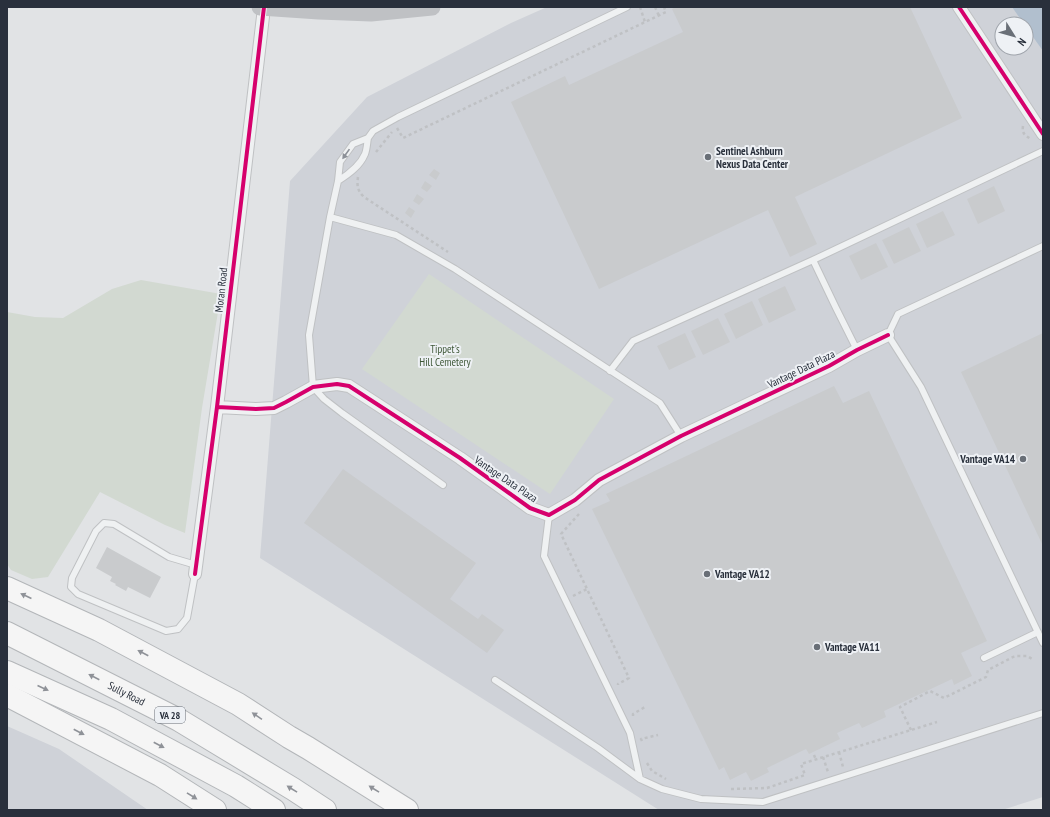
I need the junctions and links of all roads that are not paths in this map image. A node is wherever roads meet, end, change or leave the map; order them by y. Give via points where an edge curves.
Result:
1 (260, 7) edge
2 (264, 7) edge
3 (432, 7) edge
4 (627, 7) edge
5 (959, 7) edge
6 (1043, 134) edge
7 (368, 138) junction
8 (1043, 151) edge
9 (338, 180) junction
10 (330, 217) junction
11 (1043, 246) edge
12 (813, 260) junction
13 (888, 335) junction
14 (857, 350) junction
15 (610, 371) junction
16 (312, 387) junction
17 (216, 407) junction
18 (681, 436) junction
19 (443, 485) dead end
20 (549, 515) junction
21 (195, 570) junction
22 (7, 588) edge
23 (1038, 632) junction
24 (7, 633) edge
25 (1043, 643) edge
26 (984, 658) dead end
27 (7, 672) edge
28 (495, 680) dead end
29 (7, 695) edge
30 (1043, 713) edge
31 (640, 779) junction
32 (215, 810) edge
33 (274, 810) edge
34 (325, 810) edge
35 (407, 810) edge

1 - 2 main road
2 - 3 main road via 371,13
2 - 17 street, Moran Road
4 - 7 lane via 398,117 373,131
5 - 6 street
7 - 9 lane via 366,153 361,161 353,171
7 -> 9 lane via 353,144 347,152 340,162
8 - 12 lane
9 - 10 lane
10 - 15 lane via 396,236 455,269
10 - 16 lane via 309,335
11 - 13 lane via 898,314
12 - 14 lane
12 - 15 lane via 633,341
13 - 14 street, Vantage Data Plaza
13 - 23 lane via 921,387
14 - 18 street, Vantage Data Plaza via 829,366
15 - 18 lane via 660,403
16 - 17 street, Vantage Data Plaza via 274,408
16 - 19 lane via 342,413
16 - 20 street, Vantage Data Plaza via 337,384 349,386 460,458 530,508
17 - 21 street, Moran Road
18 - 20 street, Vantage Data Plaza via 598,480 575,500
20 - 31 lane via 544,556 630,733
21 - 21 lane via 114,524 104,523 96,531 72,578 71,587 78,594 166,631 178,629 187,618
35 -> 22 highway via 238,704 99,630
23 - 25 lane
23 - 26 lane
34 -> 24 highway, Sully Road / VA 28 via 179,720
27 -> 33 highway via 111,719 236,786
28 - 31 lane
29 -> 32 highway via 160,775
30 - 31 lane via 763,802 701,800 662,789

